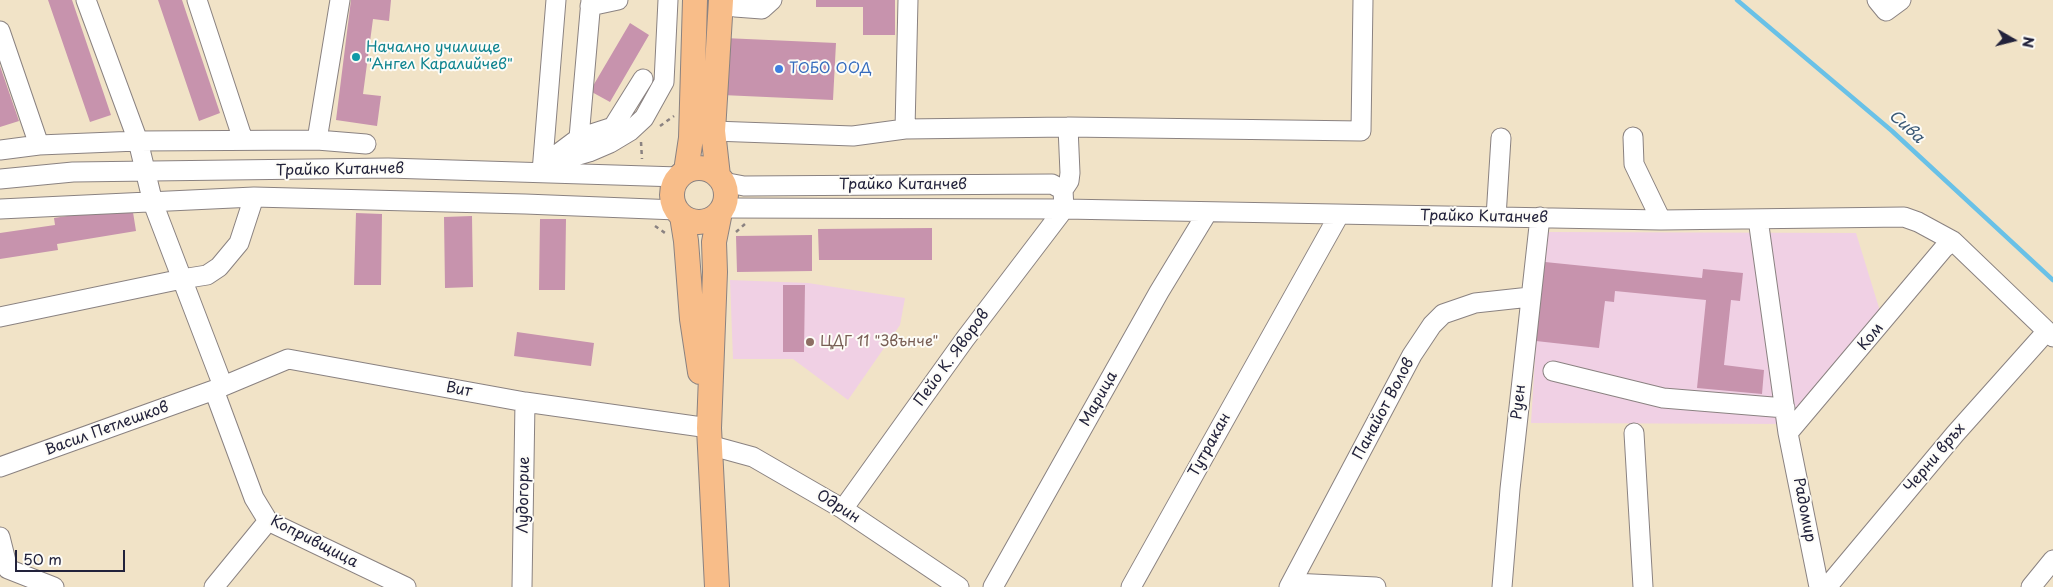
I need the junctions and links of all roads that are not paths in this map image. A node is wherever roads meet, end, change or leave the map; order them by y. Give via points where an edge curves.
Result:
1 (86, 0) edge
2 (197, 0) edge
3 (340, 0) edge
4 (556, 0) edge
5 (618, 0) edge
6 (668, 0) edge
7 (695, 0) edge
8 (772, 0) edge
9 (908, 0) edge
10 (1363, 0) edge
11 (1877, 0) edge
12 (1901, 0) edge
13 (591, 3) edge
14 (728, 3) edge
15 (0, 32) edge
16 (643, 79) dead end
17 (1068, 127) junction
18 (905, 129) junction
19 (713, 131) junction
20 (578, 138) junction
21 (1501, 138) dead end
22 (1633, 138) dead end
23 (243, 140) junction
24 (316, 140) junction
25 (138, 142) junction
26 (366, 144) dead end
27 (39, 145) junction
28 (0, 150) edge
29 (542, 169) junction
30 (146, 172) junction
31 (683, 174) junction
32 (0, 179) edge
33 (721, 179) junction
34 (1063, 190) junction
35 (254, 197) junction
36 (153, 203) junction
37 (0, 209) edge
38 (1064, 209) junction
39 (721, 210) junction
40 (679, 213) junction
41 (1207, 213) junction
42 (1339, 215) junction
43 (1496, 217) junction
44 (1540, 217) junction
45 (1758, 219) junction
46 (1661, 220) junction
47 (1953, 240) junction
48 (182, 279) junction
49 (1530, 298) junction
50 (0, 317) edge
51 (2050, 334) edge
52 (1553, 371) dead end
53 (218, 388) junction
54 (525, 402) junction
55 (1785, 408) junction
56 (1634, 433) dead end
57 (1788, 433) junction
58 (709, 437) junction
59 (0, 467) edge
60 (843, 509) junction
61 (268, 522) junction
62 (0, 537) edge
63 (2053, 560) edge
64 (4, 576) edge
65 (1290, 585) edge
66 (54, 587) edge
67 (214, 587) edge
68 (406, 587) edge
69 (522, 587) edge
70 (717, 587) edge
71 (958, 587) edge
72 (993, 587) edge
73 (1132, 587) edge
74 (1376, 587) edge
75 (1502, 587) edge
76 (1643, 587) edge
77 (1818, 587) edge
78 (1827, 587) edge
79 (2031, 587) edge

1 - 25 street, Копривщица
2 - 23 street
3 - 24 street
4 - 29 street
5 - 13 street
6 - 29 street via 664,82 644,118 647,126
7 - 31 main road via 692,111
8 - 14 street via 762,9
9 - 18 street
10 - 17 street via 1361,131
11 - 12 street via 1886,11
13 - 20 street
14 - 19 main road
15 - 27 street
16 - 20 street via 613,127
17 - 18 street
17 - 34 street via 1070,173
18 - 19 street via 853,136
19 - 33 main road
20 - 29 street
21 - 43 street
22 - 46 street via 1634,164
23 - 24 street
23 - 25 street
24 - 26 street
25 - 27 street
25 - 30 street, Копривщица
27 - 28 street
29 - 30 street, Трайко Китанчев
29 - 31 street, Трайко Китанчев via 644,176
30 - 32 street, Трайко Китанчев via 73,172
30 - 36 street, Копривщица
31 - 33 main road via 703,168
31 - 40 main road via 672,193
33 - 34 street, Трайко Китанчев via 744,186 1052,184
33 - 39 main road via 726,198
34 - 38 street
35 - 36 street, Трайко Китанчев
35 - 40 street, Трайко Китанчев via 644,208
35 - 48 street via 239,243 219,267 207,275
36 - 37 street, Трайко Китанчев
36 - 48 street, Копривщица
38 - 39 street, Трайко Китанчев
38 - 41 street, Трайко Китанчев
38 - 60 street, Пейо К. Яворов via 965,339
39 - 40 main road via 706,221 690,220
39 - 58 main road via 714,242
40 - 58 main road via 686,241 692,319
41 - 42 street, Трайко Китанчев
41 - 72 street, Марица
42 - 43 street, Трайко Китанчев
42 - 73 street, Тутракан
43 - 44 street, Трайко Китанчев
44 - 46 street, Трайко Китанчев
44 - 49 street, Руен
45 - 46 street, Трайко Китанчев
45 - 47 street, Трайко Китанчев via 1904,218
45 - 55 street, Радомир
47 - 51 street
47 - 57 street, Ком
48 - 50 street
48 - 53 street, Копривщица
49 - 65 street, Панайот Волов via 1475,303 1443,314 1432,325 1412,355
49 - 75 street, Руен
51 - 78 street, Черни връх via 1955,434
52 - 55 street via 1663,398
53 - 54 street, Вит via 288,359
53 - 59 street, Васил Петлешков
53 - 61 street, Копривщица via 254,498
54 - 58 street, Вит
54 - 69 street, Лудогорие
55 - 57 street, Радомир
56 - 76 street
57 - 77 street, Радомир
58 - 60 street, Одрин via 753,457
58 - 70 main road
60 - 71 street, Одрин
61 - 67 street
61 - 68 street, Копривщица
62 - 64 street
63 - 79 street
64 - 66 street
65 - 74 street

